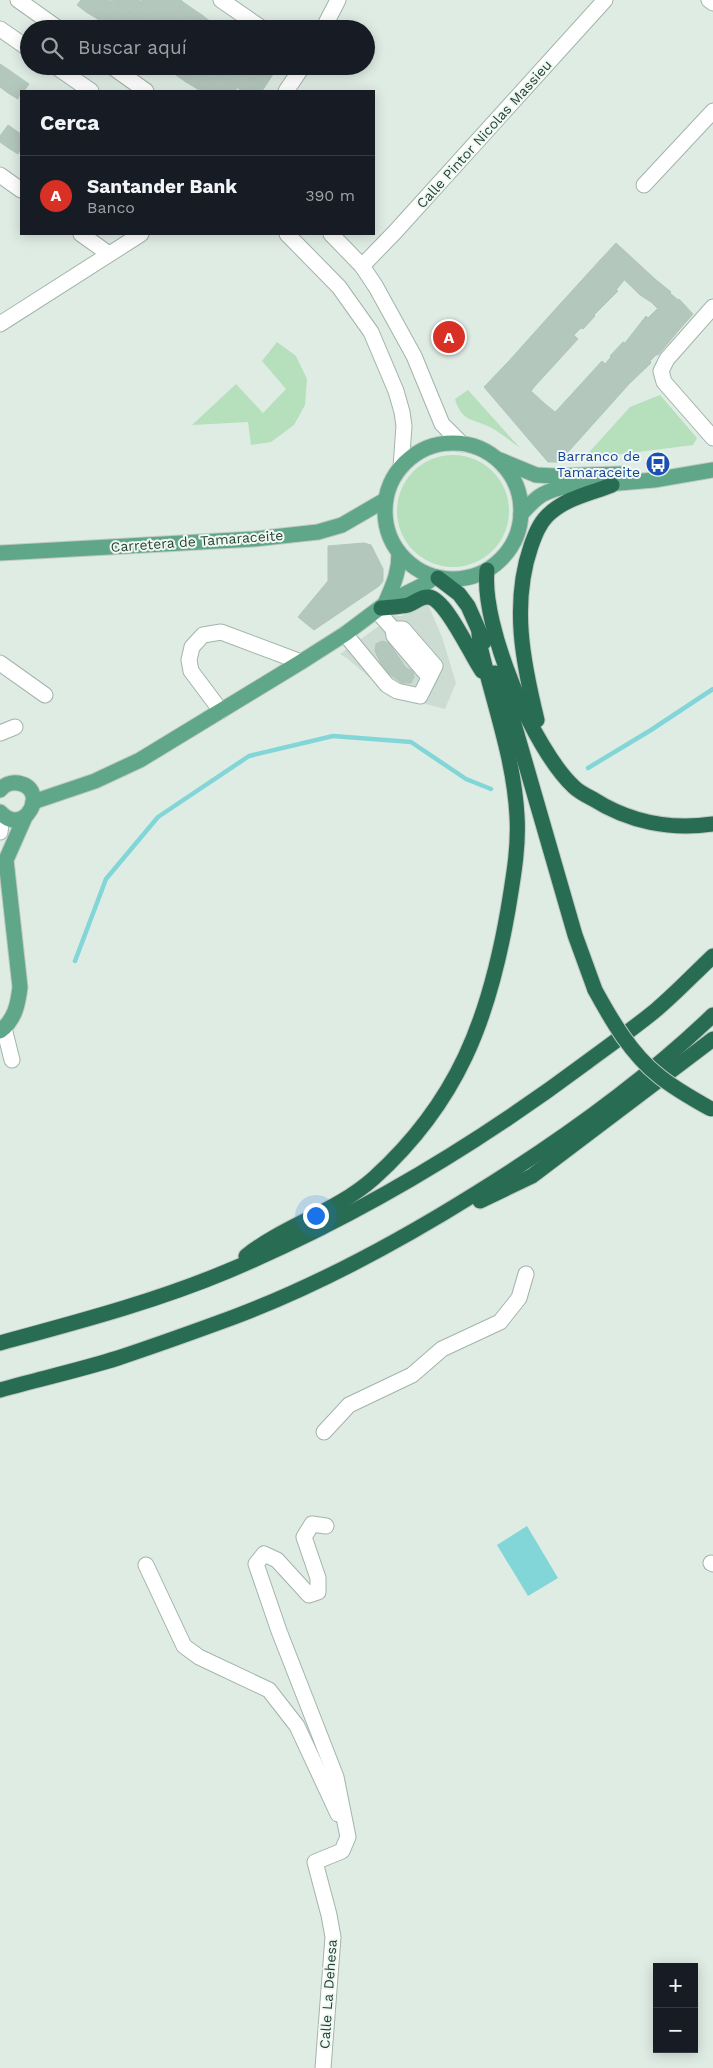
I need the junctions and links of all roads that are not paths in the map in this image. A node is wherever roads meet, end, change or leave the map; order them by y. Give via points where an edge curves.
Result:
1 (18, 0) edge
2 (221, 0) edge
3 (338, 0) edge
4 (605, 0) edge
5 (709, 0) edge
6 (713, 3) edge
7 (46, 20) edge
8 (250, 20) edge
9 (328, 20) edge
10 (0, 29) edge
11 (20, 42) edge
12 (68, 75) edge
13 (124, 75) edge
14 (297, 75) edge
15 (90, 90) edge
16 (145, 90) edge
17 (287, 90) edge
18 (713, 111) edge
19 (0, 175) edge
20 (644, 185) dead end
21 (20, 189) edge
22 (82, 235) edge
23 (138, 235) edge
24 (288, 235) edge
25 (332, 235) edge
26 (109, 254) junction
27 (362, 266) junction
28 (713, 307) edge
29 (0, 324) edge
30 (710, 430) edge
31 (462, 444) junction
32 (498, 459) junction
33 (401, 467) junction
34 (713, 470) edge
35 (672, 476) junction
36 (612, 484) junction
37 (385, 500) junction
38 (521, 514) junction
39 (0, 553) edge
40 (398, 553) junction
41 (487, 570) junction
42 (436, 578) junction
43 (381, 608) junction
44 (345, 634) junction
45 (479, 634) junction
46 (301, 662) junction
47 (0, 663) edge
48 (508, 673) junction
49 (488, 679) junction
50 (45, 695) dead end
51 (506, 696) junction
52 (220, 711) junction
53 (15, 727) dead end
54 (0, 733) edge
55 (545, 751) junction
56 (0, 790) edge
57 (34, 802) junction
58 (1, 813) edge
59 (25, 817) junction
60 (713, 824) edge
61 (0, 832) edge
62 (3, 863) edge
63 (713, 956) edge
64 (713, 1016) edge
65 (2, 1030) edge
66 (713, 1039) edge
67 (12, 1060) dead end
68 (712, 1110) edge
69 (408, 1235) junction
70 (227, 1271) junction
71 (526, 1274) dead end
72 (0, 1343) edge
73 (0, 1390) edge
74 (324, 1432) dead end
75 (326, 1526) dead end
76 (146, 1565) dead end
77 (348, 1837) junction
78 (323, 2068) edge

1 - 7 street
2 - 8 street
3 - 9 street
4 - 27 street, Calle Pintor Nicolas Massieu
5 - 6 street
10 - 11 street
12 - 15 street
13 - 16 street
14 - 17 street
18 - 20 street
19 - 21 street
22 - 26 street
23 - 26 street
24 - 33 street via 339,287 371,332 402,412
25 - 27 street
26 - 29 street
27 - 31 street via 394,316 442,424
28 - 30 street via 667,359 661,371 664,382
31 - 32 main road via 477,447
31 - 33 main road via 426,449
32 - 35 main road via 536,475 653,473
32 - 38 main road via 515,483
33 - 37 main road
34 - 35 main road
35 - 36 main road
36 - 38 main road via 545,492
36 - 55 highway via 558,506 537,531 528,556 522,586 521,637 527,678
37 - 39 main road, Carretera de Tamaraceite via 342,525 318,532 254,539
37 - 40 main road via 384,516
38 - 41 main road via 514,541 503,558
40 - 42 main road via 420,571
40 - 43 main road via 396,579
41 - 42 main road via 456,578
41 - 48 highway via 488,603
42 - 43 main road
42 - 45 highway via 468,606
43 - 44 main road
43 - 44 street via 393,629 403,629 435,666 420,696 397,691 378,674
43 - 49 highway via 408,605 422,598 437,600 446,609
44 - 46 main road
45 - 49 highway
45 - 51 highway
46 - 52 main road
46 - 52 street via 222,632 203,635 192,647 191,671
47 - 50 street
48 - 51 highway
48 - 55 highway
49 - 70 highway via 512,772 517,816 516,860 488,996 470,1049 452,1085 400,1154 339,1203 263,1242
51 - 68 highway, bridge via 575,935 596,990 612,1020 657,1075
52 - 57 main road via 116,773
53 - 54 street
55 - 60 highway via 575,788 613,812 656,823 691,827
56 - 57 main road via 8,784 20,783 30,790
57 - 59 main road
58 - 59 main road via 13,820
58 - 61 street
59 - 62 main road
62 - 65 main road via 20,987 13,1017
63 - 70 highway via 656,1010 486,1134 322,1228
64 - 69 highway via 596,1114 527,1162
65 - 67 street
66 - 69 highway via 532,1176
69 - 73 highway via 346,1268 236,1316 118,1358
70 - 72 highway via 148,1300
71 - 74 street via 519,1298 500,1322 442,1349 412,1375 349,1405
75 - 77 street via 312,1524 304,1537 318,1578 318,1592 309,1595 277,1560 264,1554 256,1564 336,1777
76 - 77 street via 184,1646 199,1657 269,1690 297,1726
77 - 78 street, Calle La Dehesa via 342,1851 315,1862 333,1937

